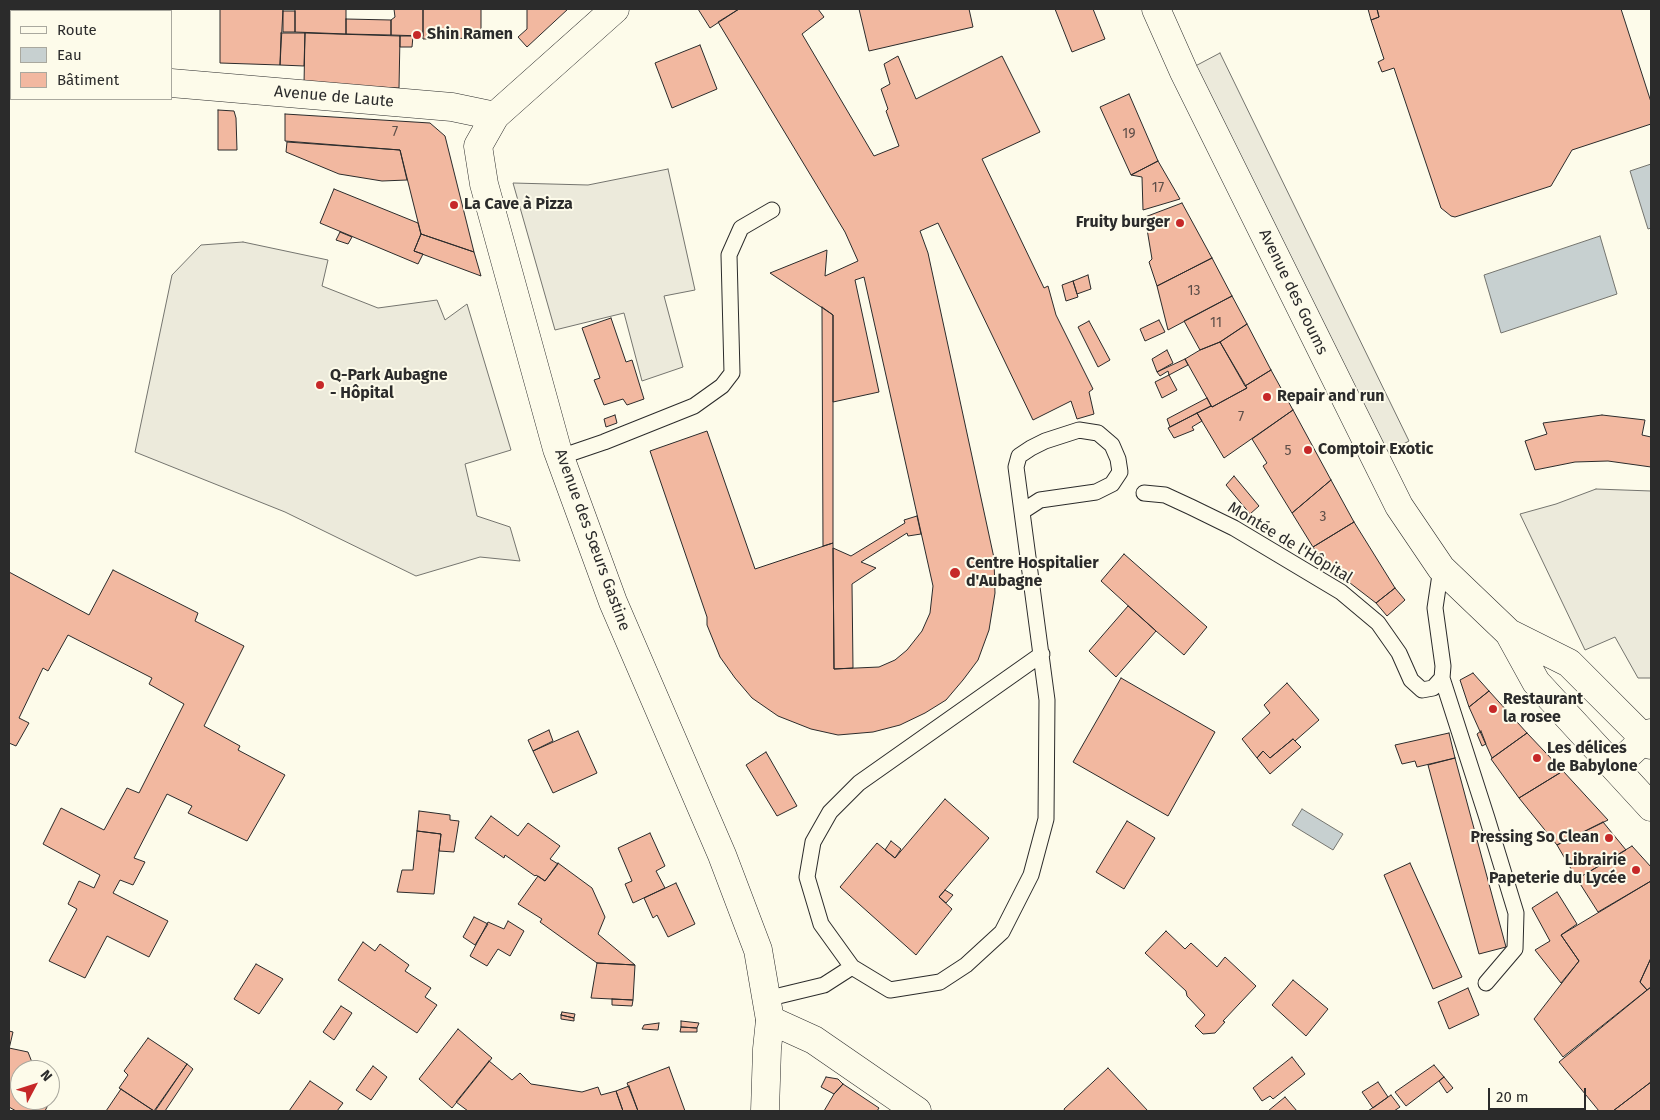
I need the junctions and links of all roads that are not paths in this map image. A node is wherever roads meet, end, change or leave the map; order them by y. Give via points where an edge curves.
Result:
1 (615, 9) edge
2 (1156, 9) edge
3 (172, 83) edge
4 (495, 116) junction
5 (772, 210) dead end
6 (560, 457) junction
7 (1144, 493) dead end
8 (1023, 510) junction
9 (1441, 568) junction
10 (1509, 633) junction
11 (1042, 654) junction
12 (1442, 678) junction
13 (1649, 739) edge
14 (1615, 767) junction
15 (1651, 807) edge
16 (852, 967) junction
17 (1486, 983) dead end
18 (768, 1010) junction
19 (765, 1111) edge
20 (917, 1111) edge

1 - 4 street, Avenue des Sœurs Gastine
2 - 9 street, Avenue des Goums via 1399,506
3 - 4 street, Avenue de Laute via 452,107
4 - 6 street, Avenue des Sœurs Gastine via 478,146 484,184
5 - 6 lane via 741,228 728,255 732,373 722,386 694,406
6 - 18 street, Avenue des Sœurs Gastine via 613,602 758,950
7 - 12 lane, Montée de l'Hôpital via 1165,494 1234,528 1341,592 1378,623 1399,653 1411,680 1422,690 1433,688
8 - 8 lane via 1040,500 1096,492 1112,484 1120,472 1112,445 1098,433 1079,430 1038,444 1018,456 1016,467
8 - 11 lane
9 - 10 street, Avenue des Goums
9 - 12 lane via 1436,608
10 - 13 street via 1569,663
10 - 14 street via 1536,682
11 - 16 lane via 859,783 830,812 813,842 807,877 821,924
11 - 16 lane via 1047,700 1046,818 1031,875 1002,932 966,965 940,982 890,990
12 - 17 lane via 1516,913 1515,949
13 - 14 street
14 - 15 street
16 - 18 lane via 824,985
18 - 19 street, Avenue des Sœurs Gastine
18 - 20 street

